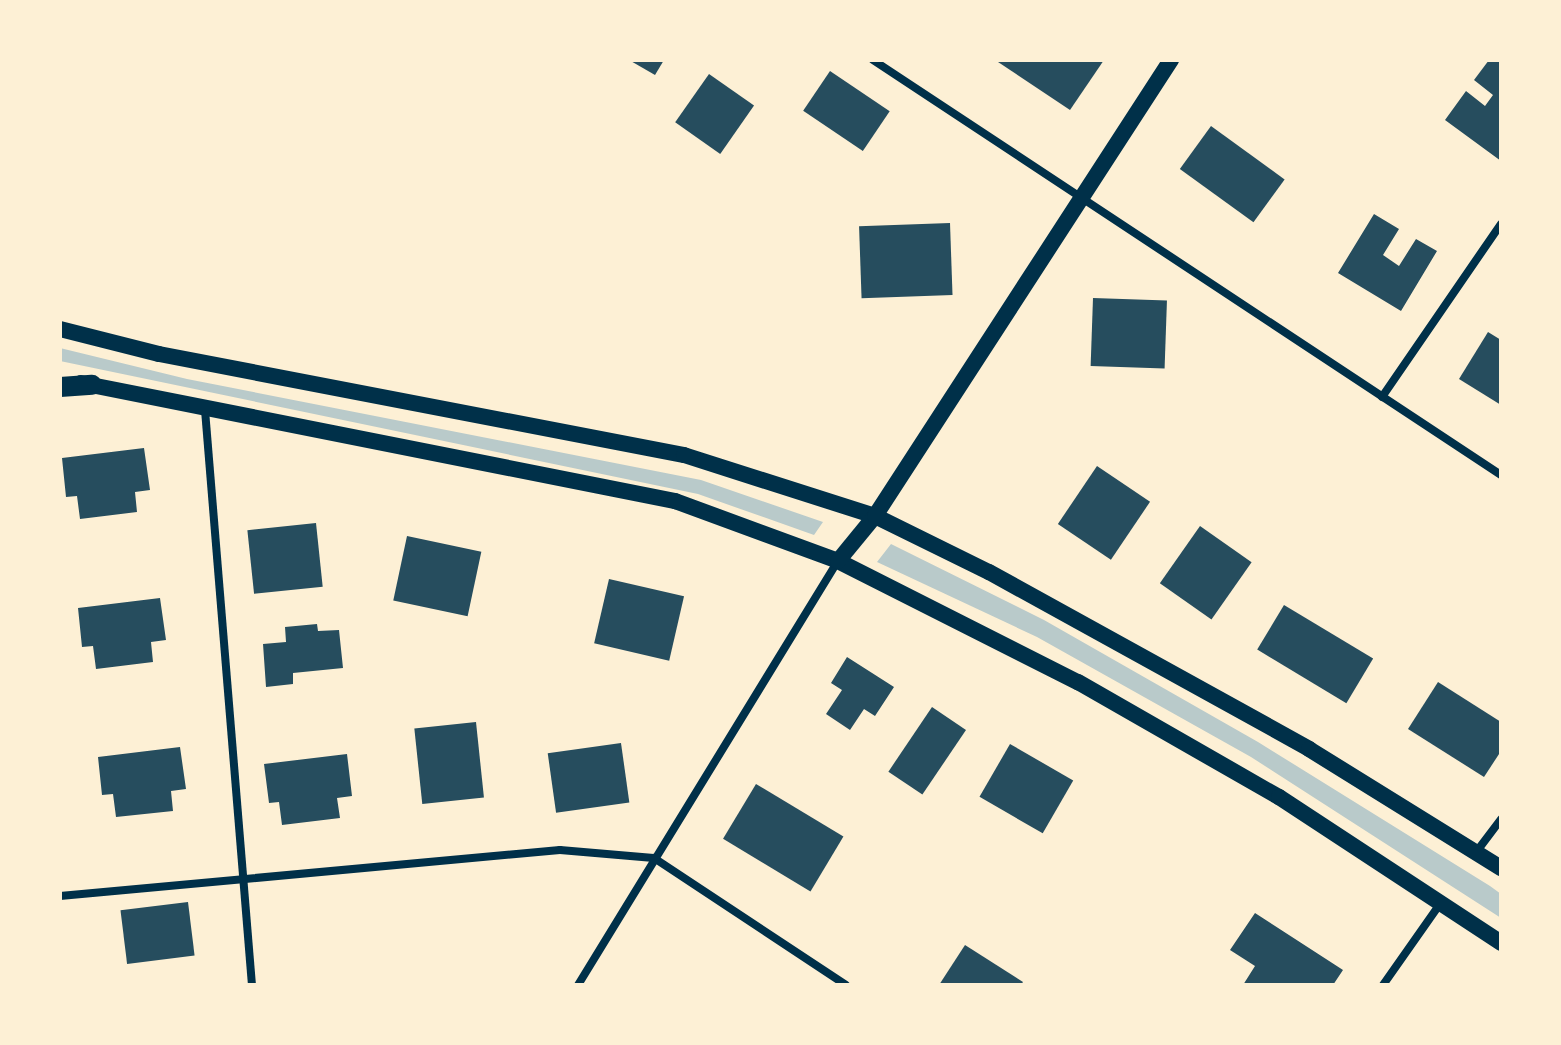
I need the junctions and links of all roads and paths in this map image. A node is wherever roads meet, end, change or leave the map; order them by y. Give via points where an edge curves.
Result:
1 (873, 60) edge
2 (1171, 60) edge
3 (1081, 195) junction
4 (1501, 224) edge
5 (60, 329) edge
6 (60, 378) edge
7 (92, 385) junction
8 (60, 387) edge
9 (1382, 397) junction
10 (205, 410) junction
11 (1501, 475) edge
12 (875, 516) junction
13 (838, 561) junction
14 (1501, 819) edge
15 (1477, 851) junction
16 (654, 858) junction
17 (1501, 868) edge
18 (247, 876) junction
19 (60, 896) edge
20 (1443, 901) junction
21 (1501, 943) edge
22 (252, 985) edge
23 (578, 985) edge
24 (846, 985) edge
25 (1383, 985) edge

1 - 3 street
2 - 3 main road
3 - 9 street
3 - 12 main road
4 - 9 street
5 - 12 main road via 159,354 684,455
6 - 7 main road
7 - 8 main road
7 - 10 main road
9 - 11 street
10 - 13 main road via 675,501
10 - 18 street
12 - 13 main road
12 - 15 main road via 989,572 1295,741
13 - 16 street
13 - 20 main road via 1078,682 1279,797
14 - 15 street
15 - 17 main road
16 - 18 street via 560,850
16 - 23 street
16 - 24 street
18 - 19 street
18 - 22 street
20 - 21 main road
20 - 25 street

